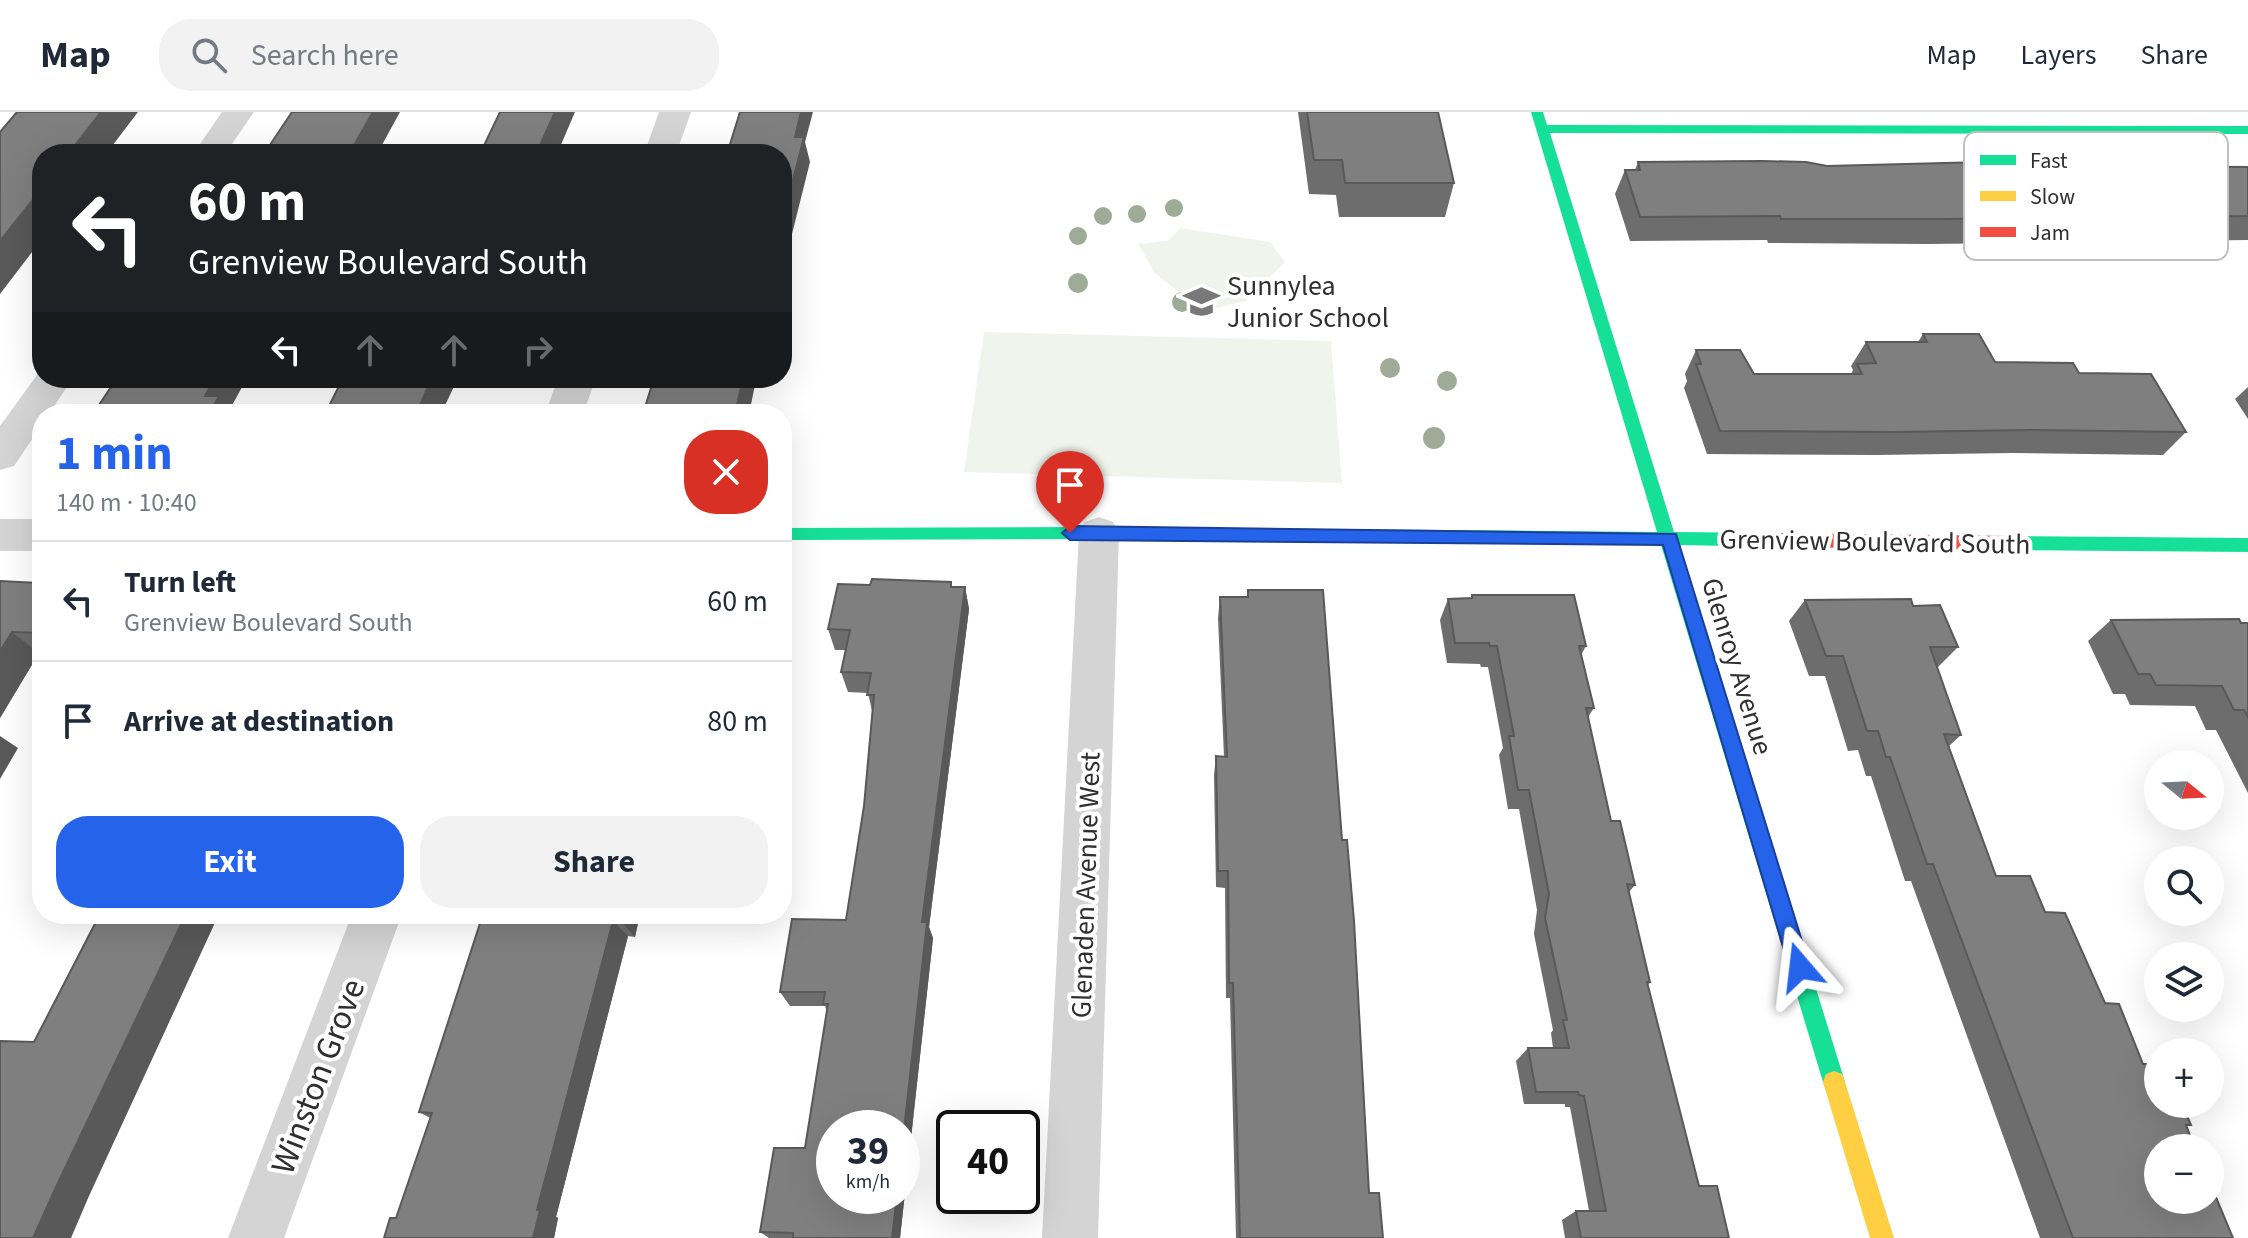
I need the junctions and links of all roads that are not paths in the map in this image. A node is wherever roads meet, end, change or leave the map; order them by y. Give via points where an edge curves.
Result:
1 (238, 112) edge
2 (675, 112) edge
3 (1540, 120) edge
4 (2248, 130) edge
5 (216, 144) edge
6 (664, 144) edge
7 (32, 410) edge
8 (0, 456) edge
9 (1099, 533) junction
10 (792, 534) edge
11 (0, 535) edge
12 (32, 535) edge
13 (1670, 539) junction
14 (2248, 545) edge
15 (373, 924) edge
16 (256, 1238) edge
17 (1070, 1238) edge
18 (1882, 1238) edge

1 - 5 street
2 - 6 street
3 - 4 street
3 - 13 street, Glenroy Avenue
7 - 8 street
9 - 10 street, Grenview Boulevard South
9 - 13 street, Grenview Boulevard South
9 - 17 street, Glenaden Avenue West
11 - 12 street
13 - 14 street, Grenview Boulevard South
13 - 18 street, Glenroy Avenue
15 - 16 street, Winston Grove

